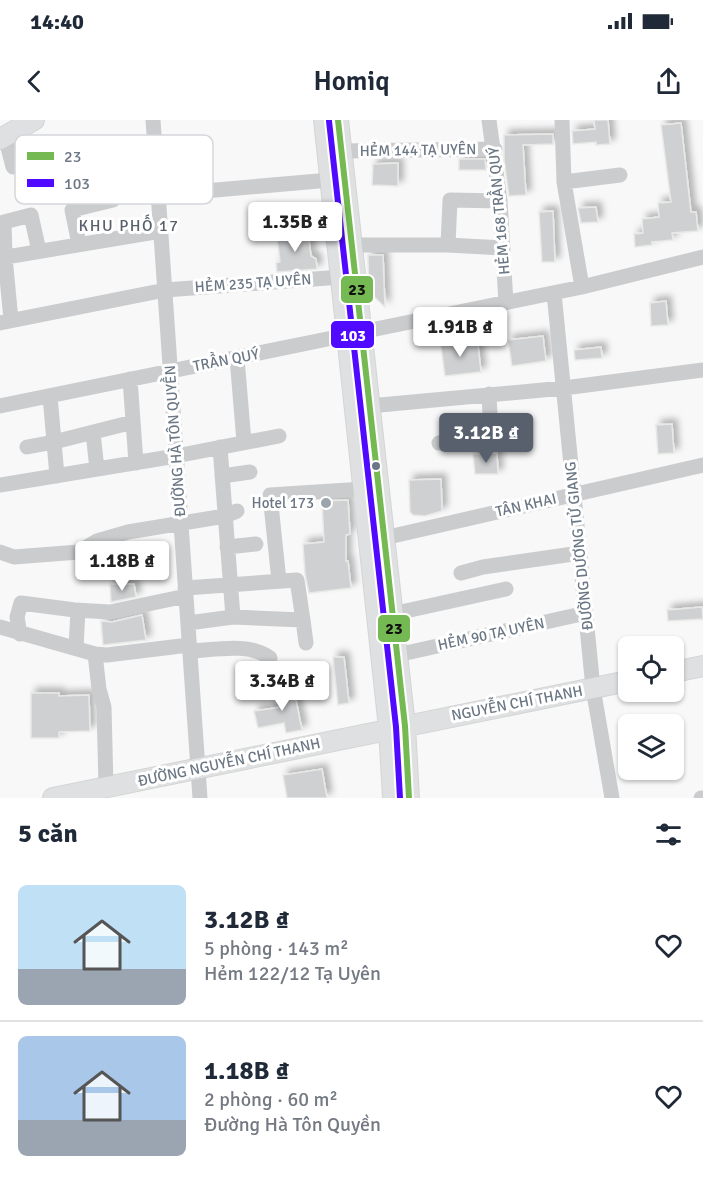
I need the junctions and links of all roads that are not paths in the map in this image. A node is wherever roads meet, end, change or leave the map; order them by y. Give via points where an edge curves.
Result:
1 (34, 120) edge
2 (153, 120) edge
3 (324, 120) edge
4 (338, 120) edge
5 (489, 120) edge
6 (562, 120) edge
7 (154, 135) edge
8 (3, 137) edge
9 (495, 149) junction
10 (341, 151) junction
11 (15, 167) edge
12 (620, 175) dead end
13 (330, 180) junction
14 (564, 182) junction
15 (213, 190) edge
16 (500, 201) junction
17 (97, 204) edge
18 (159, 204) edge
19 (161, 231) junction
20 (79, 244) junction
21 (351, 245) junction
22 (448, 245) junction
23 (503, 248) junction
24 (39, 251) junction
25 (2, 257) edge
26 (703, 257) edge
27 (341, 277) junction
28 (582, 287) junction
29 (165, 290) junction
30 (554, 293) junction
31 (506, 303) junction
32 (6, 322) edge
33 (354, 334) junction
34 (237, 358) junction
35 (703, 370) edge
36 (170, 371) junction
37 (130, 379) junction
38 (564, 388) junction
39 (489, 394) junction
40 (50, 396) junction
41 (0, 406) edge
42 (369, 406) junction
43 (133, 422) junction
44 (93, 433) junction
45 (279, 436) dead end
46 (54, 442) junction
47 (244, 442) junction
48 (439, 443) dead end
49 (27, 447) dead end
50 (220, 447) junction
51 (176, 456) junction
52 (136, 463) junction
53 (703, 465) edge
54 (97, 469) junction
55 (250, 472) dead end
56 (57, 476) junction
57 (222, 476) junction
58 (0, 485) edge
59 (364, 489) junction
60 (574, 494) junction
61 (231, 513) junction
62 (181, 524) junction
63 (376, 539) junction
64 (256, 544) dead end
65 (227, 547) junction
66 (0, 552) edge
67 (580, 553) junction
68 (461, 573) dead end
69 (279, 581) junction
70 (230, 584) junction
71 (506, 590) dead end
72 (186, 592) junction
73 (78, 610) junction
74 (392, 614) junction
75 (586, 614) junction
76 (233, 617) junction
77 (303, 620) junction
78 (188, 623) junction
79 (0, 627) edge
80 (20, 634) junction
81 (306, 643) dead end
82 (76, 648) junction
83 (190, 648) junction
84 (95, 654) junction
85 (397, 655) junction
86 (270, 658) dead end
87 (703, 666) edge
88 (684, 670) edge
89 (618, 683) edge
90 (593, 688) junction
91 (397, 727) junction
92 (198, 768) junction
93 (106, 787) junction
94 (610, 797) edge
95 (53, 798) edge
96 (200, 798) edge
97 (393, 798) edge
98 (409, 798) edge

1 - 8 main road
2 - 7 street, ĐƯỜNG HÀ TÔN QUYỀN
3 - 13 main road
4 - 10 main road
5 - 9 street, HẺM 168 TRẦN QUÝ
6 - 14 street
8 - 11 street
9 - 10 street, HẺM 144 TẠ UYÊN
9 - 16 street, HẺM 168 TRẦN QUÝ
10 - 21 main road
12 - 14 street
13 - 15 street
13 - 27 main road
14 - 28 street
16 - 22 street via 450,201
16 - 23 street, HẺM 168 TRẦN QUÝ
17 - 20 street via 72,210
18 - 19 street, ĐƯỜNG HÀ TÔN QUYỀN
19 - 20 street
19 - 29 street, ĐƯỜNG HÀ TÔN QUYỀN
20 - 24 street
21 - 22 street
21 - 33 main road
22 - 23 street
23 - 31 street, HẺM 168 TRẦN QUÝ
24 - 25 street
24 - 25 street via 31,215 4,222
25 - 32 street
26 - 28 street, TRẦN QUÝ
27 - 29 street, HẺM 235 TẠ UYÊN
27 - 33 main road
28 - 30 street, TRẦN QUÝ
29 - 32 street, HẺM 235 TẠ UYÊN
29 - 36 street, ĐƯỜNG HÀ TÔN QUYỀN
30 - 31 street, TRẦN QUÝ
30 - 38 street, ĐƯỜNG DƯƠNG TỬ GIANG
31 - 33 street, TRẦN QUÝ
33 - 34 street, TRẦN QUÝ
33 - 42 main road
33 - 59 main road
34 - 36 street, TRẦN QUÝ
34 - 47 street
35 - 38 street
36 - 37 street, TRẦN QUÝ
36 - 51 street, ĐƯỜNG HÀ TÔN QUYỀN
37 - 40 street, TRẦN QUÝ
37 - 43 street
38 - 39 street
38 - 60 street, ĐƯỜNG DƯƠNG TỬ GIANG
39 - 42 street
39 - 48 street via 491,436
40 - 41 street, TRẦN QUÝ
40 - 46 street
42 - 63 main road
43 - 44 street
43 - 52 street
44 - 46 street
44 - 54 street
45 - 47 street
46 - 49 street
46 - 56 street
47 - 50 street
50 - 51 street
50 - 57 street
51 - 52 street
51 - 62 street, ĐƯỜNG HÀ TÔN QUYỀN
52 - 54 street
53 - 60 street, TÂN KHAI
54 - 56 street
55 - 57 street
56 - 58 street
57 - 61 street
59 - 63 main road
59 - 69 street via 270,495
60 - 63 street, TÂN KHAI
60 - 67 street, ĐƯỜNG DƯƠNG TỬ GIANG
61 - 62 street
61 - 65 street
62 - 66 street via 128,532 97,541 79,552 14,557
62 - 72 street, ĐƯỜNG HÀ TÔN QUYỀN
63 - 74 main road
63 - 91 main road
64 - 65 street
65 - 70 street
67 - 68 street
67 - 75 street, ĐƯỜNG DƯƠNG TỬ GIANG
69 - 70 street
69 - 77 street via 297,580
70 - 72 street
70 - 76 street
71 - 74 street
72 - 73 street via 110,612
72 - 78 street, ĐƯỜNG HÀ TÔN QUYỀN
73 - 80 street via 21,603 16,617
73 - 82 street
74 - 85 main road
75 - 85 street, HẺM 90 TẠ UYÊN
75 - 90 street, ĐƯỜNG DƯƠNG TỬ GIANG
76 - 77 street
76 - 78 street
77 - 81 street
78 - 83 street, ĐƯỜNG HÀ TÔN QUYỀN
79 - 80 street
80 - 82 street
82 - 84 street
83 - 84 street
83 - 86 street via 247,648
83 - 92 street, ĐƯỜNG HÀ TÔN QUYỀN
84 - 93 street via 104,707
85 - 91 main road
87 - 88 main road
89 - 90 main road, NGUYỄN CHÍ THANH
90 - 91 main road, NGUYỄN CHÍ THANH
90 - 94 street, ĐƯỜNG DƯƠNG TỬ GIANG
91 - 92 main road, ĐƯỜNG NGUYỄN CHÍ THANH
91 - 97 main road
91 - 98 main road
92 - 93 main road, ĐƯỜNG NGUYỄN CHÍ THANH
92 - 96 street, ĐƯỜNG HÀ TÔN QUYỀN
93 - 95 main road, ĐƯỜNG NGUYỄN CHÍ THANH

